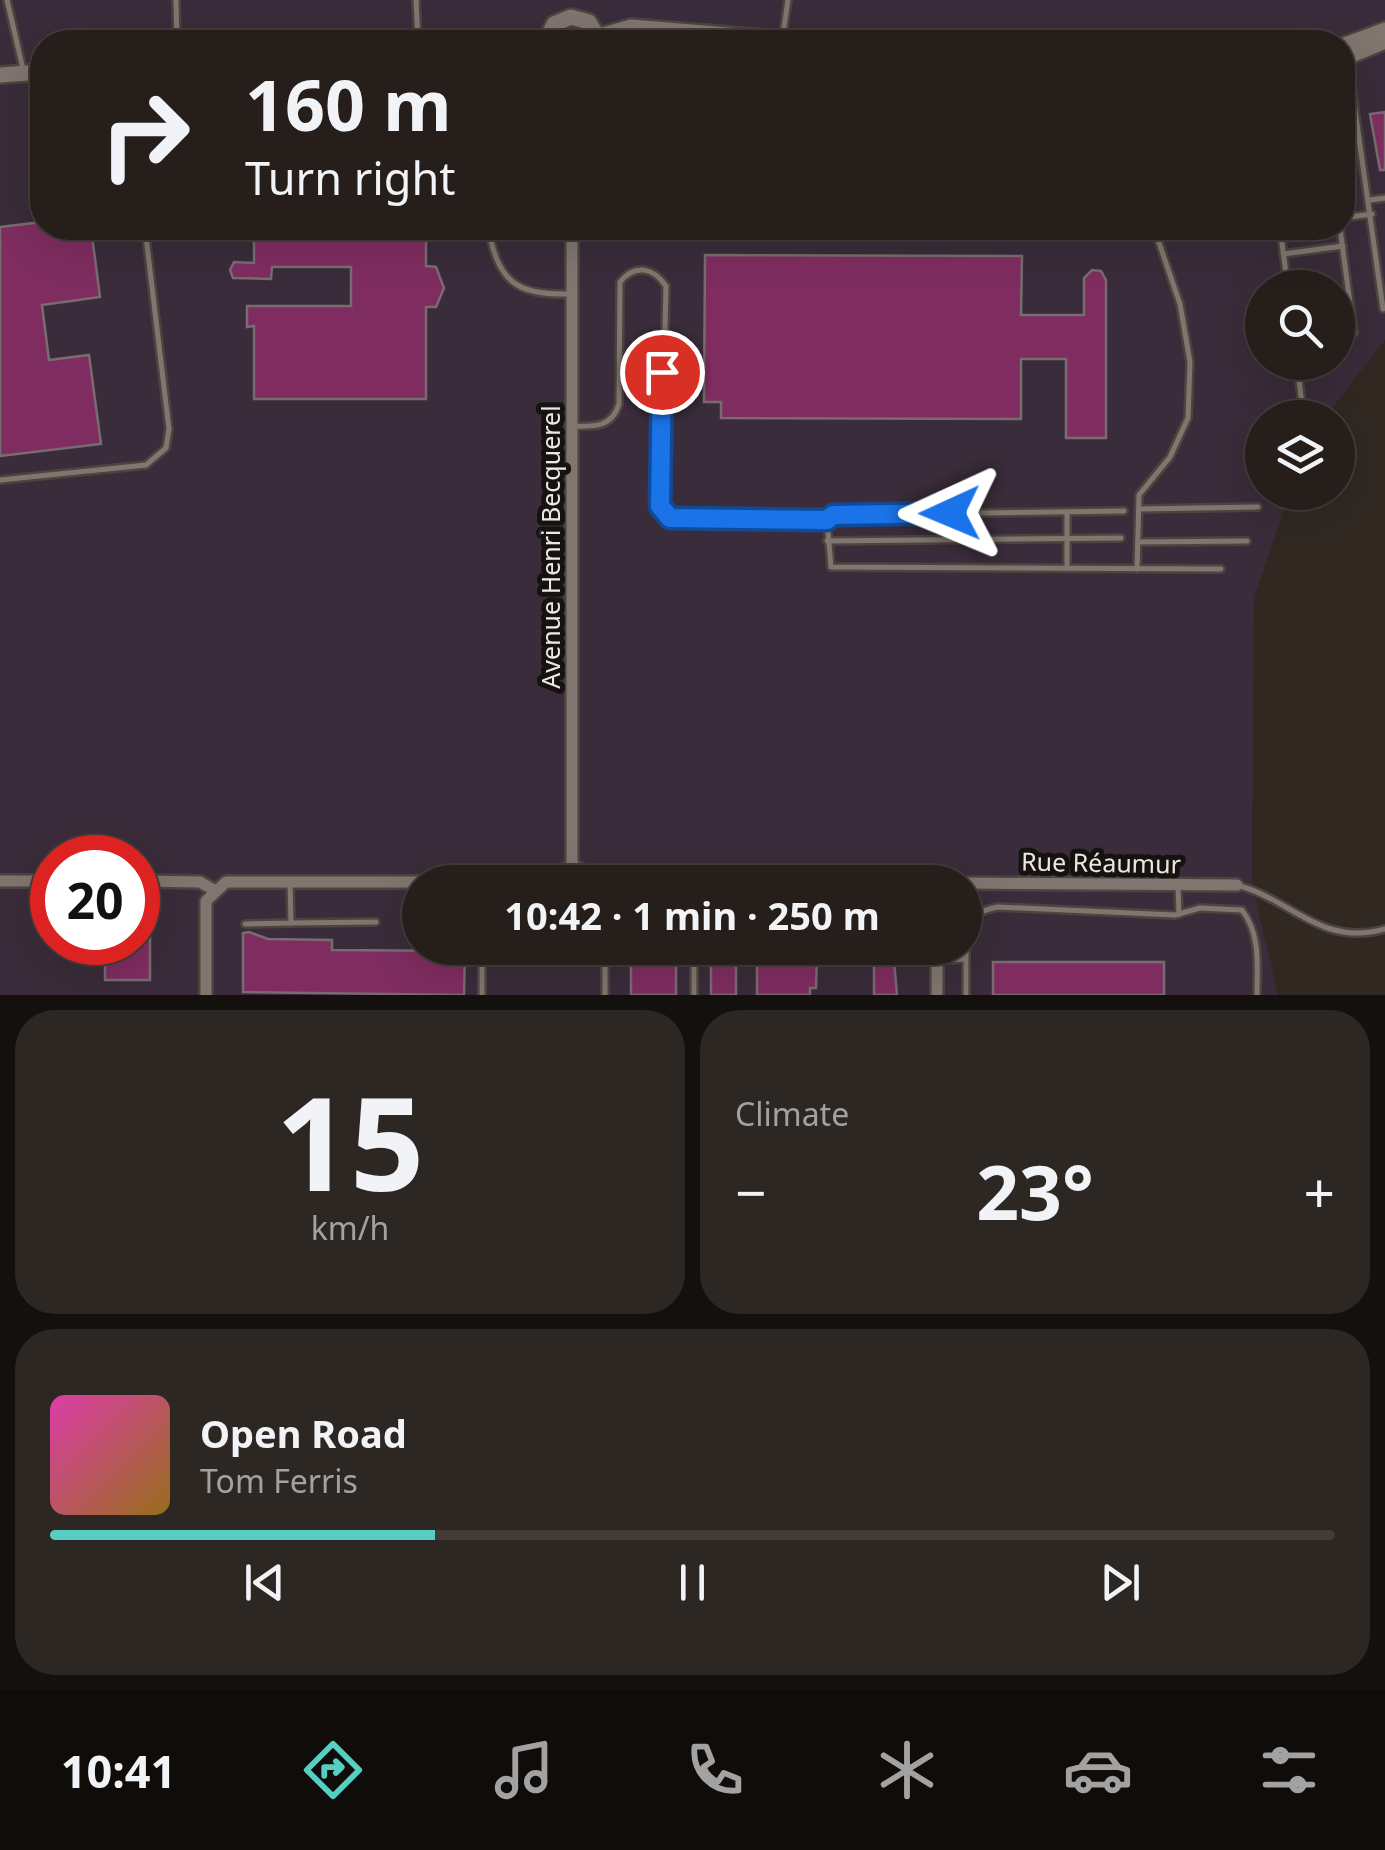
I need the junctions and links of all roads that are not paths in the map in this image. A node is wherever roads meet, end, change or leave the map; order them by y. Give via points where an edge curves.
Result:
1 (7, 0) edge
2 (176, 0) edge
3 (416, 0) edge
4 (788, 0) edge
5 (177, 30) edge
6 (417, 30) edge
7 (551, 30) edge
8 (594, 30) edge
9 (623, 30) edge
10 (676, 30) edge
11 (784, 30) edge
12 (1385, 30) edge
13 (1385, 41) edge
14 (1355, 48) edge
15 (1355, 51) edge
16 (24, 72) junction
17 (30, 72) edge
18 (0, 75) edge
19 (1355, 116) edge
20 (1385, 198) edge
21 (1370, 200) junction
22 (1372, 214) junction
23 (1355, 216) edge
24 (146, 240) edge
25 (490, 240) edge
26 (572, 240) edge
27 (1158, 240) edge
28 (1282, 240) edge
29 (1341, 240) edge
30 (1342, 246) junction
31 (1284, 254) junction
32 (1286, 270) edge
33 (1345, 270) edge
34 (572, 294) junction
35 (1383, 308) edge
36 (572, 426) junction
37 (0, 480) edge
38 (1245, 507) edge
39 (1139, 509) junction
40 (1124, 511) dead end
41 (1067, 512) junction
42 (827, 520) junction
43 (1121, 538) dead end
44 (1067, 540) junction
45 (1247, 540) dead end
46 (828, 541) junction
47 (1138, 542) junction
48 (1067, 568) junction
49 (1138, 569) junction
50 (1221, 569) dead end
51 (572, 865) edge
52 (30, 881) edge
53 (160, 881) edge
54 (0, 882) edge
55 (290, 882) junction
56 (402, 882) edge
57 (982, 883) edge
58 (1178, 885) junction
59 (1237, 885) joint
60 (214, 890) junction
61 (982, 910) edge
62 (1179, 914) junction
63 (291, 922) junction
64 (376, 922) dead end
65 (245, 924) dead end
66 (1385, 928) edge
67 (482, 965) edge
68 (605, 965) edge
69 (694, 965) edge
70 (937, 965) edge
71 (966, 965) edge
72 (206, 995) edge
73 (482, 995) edge
74 (604, 995) edge
75 (694, 995) edge
76 (937, 995) edge
77 (966, 995) edge
78 (1257, 995) edge

1 - 16 lane
2 - 5 lane
3 - 6 lane
4 - 11 lane
7 - 8 street via 571,18
9 - 10 street
12 - 14 street
13 - 15 street
16 - 17 street
16 - 18 street
19 - 21 lane
20 - 21 lane
21 - 22 lane
22 - 23 lane
22 - 35 lane
24 - 37 lane via 166,448 146,465
25 - 34 lane via 494,259 512,284 539,294
26 - 34 street, Avenue Henri Becquerel
27 - 39 lane via 1190,362 1188,418 1170,457 1139,495
28 - 31 lane
29 - 30 lane
30 - 31 lane
30 - 33 lane
31 - 32 lane
34 - 36 street, Avenue Henri Becquerel
36 - 42 lane via 602,426 615,417 620,282 634,270 655,272 666,286 660,506 670,518
36 - 51 street, Avenue Henri Becquerel
38 - 39 lane
39 - 47 lane
40 - 41 lane
41 - 42 lane
41 - 44 lane
42 - 46 lane
43 - 44 lane
44 - 46 lane
44 - 48 lane
45 - 47 lane
46 - 48 lane via 831,567
47 - 49 lane
48 - 49 lane
49 - 50 lane
52 - 54 street
53 - 60 street via 200,882
55 - 56 street
55 - 60 street via 226,882
55 - 63 lane
57 - 58 street, Rue Réaumur
58 - 59 street, Rue Réaumur
58 - 62 lane
59 - 66 lane via 1328,930
60 - 72 street via 206,901
61 - 62 lane
62 - 78 lane via 1242,910 1257,946
63 - 64 lane
63 - 65 lane
67 - 73 lane
68 - 74 lane
69 - 75 lane
70 - 76 street
71 - 77 lane

